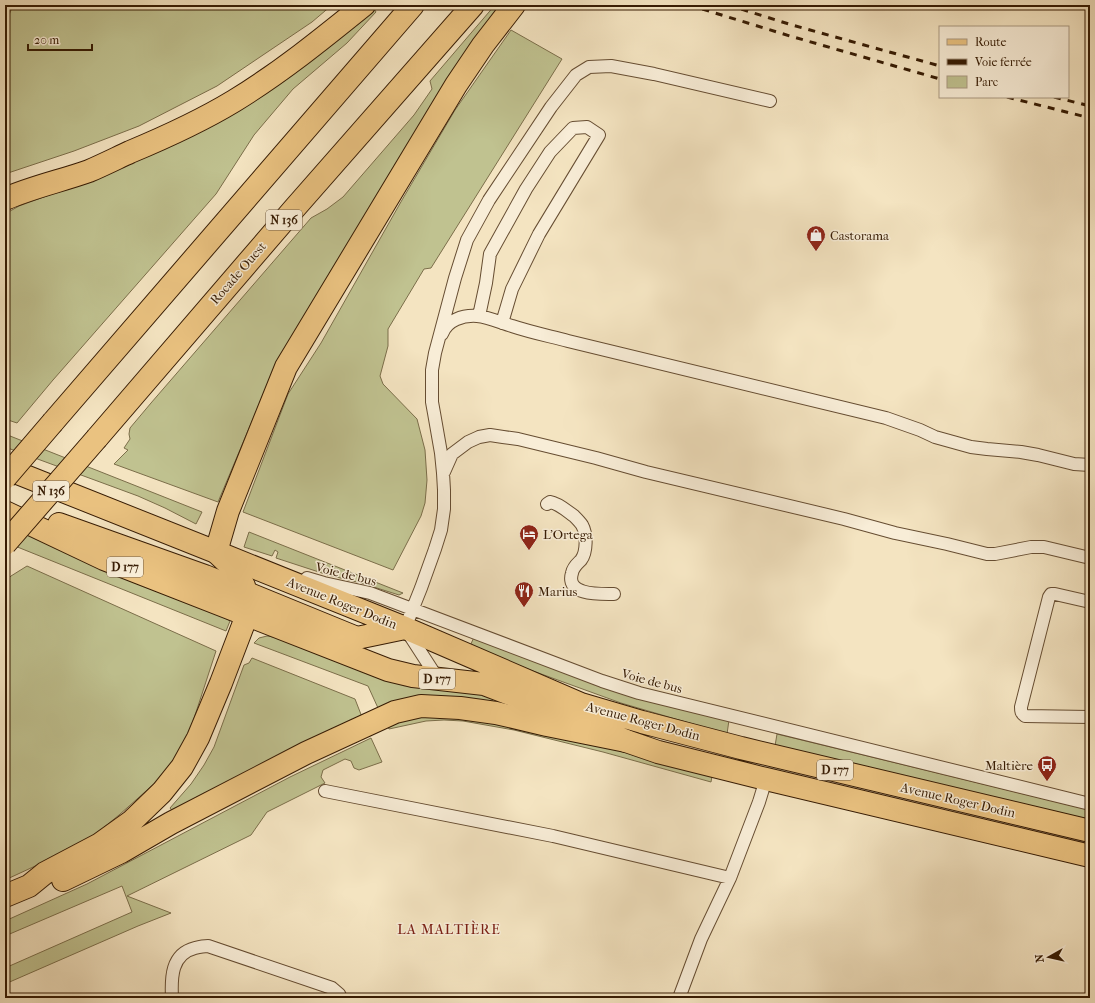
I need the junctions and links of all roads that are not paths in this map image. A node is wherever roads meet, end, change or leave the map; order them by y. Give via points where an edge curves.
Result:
1 (364, 5) edge
2 (413, 5) edge
3 (473, 5) edge
4 (514, 5) edge
5 (770, 101) dead end
6 (5, 199) edge
7 (479, 316) junction
8 (502, 323) junction
9 (439, 340) junction
10 (1090, 465) edge
11 (5, 468) edge
12 (443, 473) junction
13 (5, 478) edge
14 (5, 504) edge
15 (547, 504) dead end
16 (5, 512) edge
17 (5, 544) edge
18 (216, 552) junction
19 (1090, 558) edge
20 (205, 576) junction
21 (246, 593) junction
22 (614, 594) dead end
23 (1090, 602) edge
24 (413, 608) junction
25 (248, 615) junction
26 (405, 628) junction
27 (438, 679) junction
28 (1090, 718) edge
29 (626, 741) junction
30 (766, 779) junction
31 (326, 791) dead end
32 (1090, 804) edge
33 (1090, 831) edge
34 (1090, 856) edge
35 (730, 878) junction
36 (29, 886) junction
37 (5, 896) edge
38 (172, 998) edge
39 (341, 998) edge
40 (680, 998) edge

1 - 6 main road via 306,52 234,101 197,121 88,171
2 - 13 main road, bridge
3 - 17 main road, Rocade Ouest / N 136, bridge
4 - 18 main road via 456,85 286,367 228,511
5 - 9 lane via 610,66 589,67 576,75 517,157 467,240
7 - 8 lane
7 - 8 lane via 490,254 522,196 559,142 573,128 587,127 599,135 538,234 512,289
7 - 9 lane via 460,318 450,323 443,330
8 - 10 lane via 886,418 934,437 971,447 1021,452
9 - 12 lane via 432,370 432,396
11 - 18 main road, D 177
12 - 19 lane via 452,454 468,442 490,435 503,436 987,554 1031,547
12 - 24 lane via 444,509 441,530
14 - 20 main road
15 - 22 lane via 555,503 575,517 582,525 586,536 581,559 571,573 573,584 591,594
16 - 25 main road, D 177 via 104,559
18 - 20 main road
18 - 21 main road via 236,571
18 - 24 lane, Voie de bus via 324,584 370,593
18 - 26 main road, Avenue Roger Dodin / D 177
20 - 21 main road
21 - 25 main road
21 - 26 main road via 357,638
23 - 28 lane via 1055,594 1049,597 1021,711 1025,716
24 - 26 lane
24 - 32 lane, Voie de bus via 639,693
25 - 27 main road, Avenue Roger Dodin / D 177 via 388,670
25 - 36 main road via 198,738 182,767 162,792 132,821 100,844 45,873
26 - 27 lane
26 - 33 main road, Avenue Roger Dodin / D 177 via 581,704 741,748
27 - 29 main road, Avenue Roger Dodin / D 177 via 484,684
29 - 30 main road, Avenue Roger Dodin / D 177 via 658,752
29 - 36 main road via 496,713 460,708 421,706 395,712 306,753 103,861 51,885
30 - 34 main road, Avenue Roger Dodin / D 177
30 - 35 lane
31 - 35 lane via 553,836
35 - 40 lane via 701,939
36 - 37 main road
38 - 39 lane via 176,962 183,954 194,948 208,946 332,988

